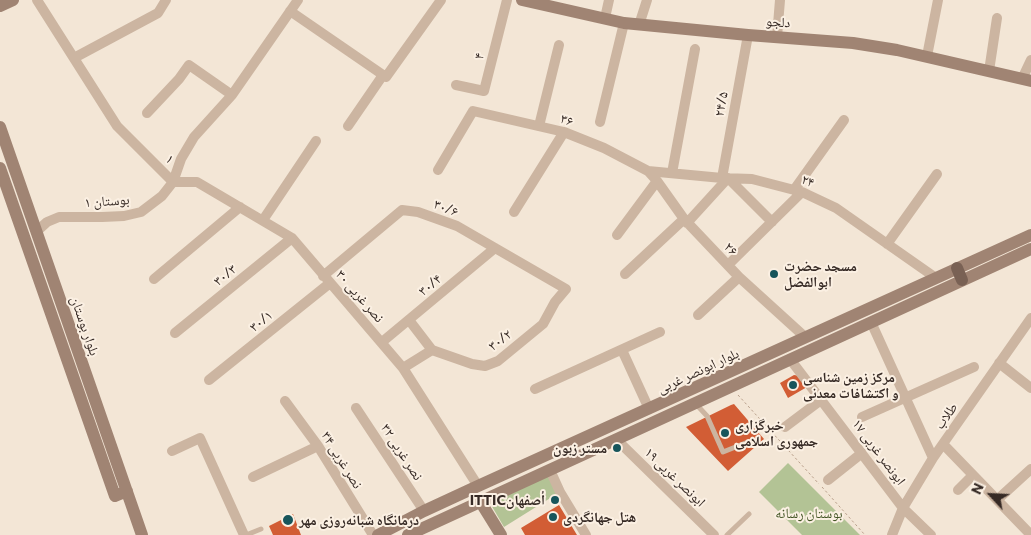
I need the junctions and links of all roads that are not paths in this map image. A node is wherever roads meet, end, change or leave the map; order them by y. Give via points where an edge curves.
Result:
1 (37, 0) edge
2 (166, 0) edge
3 (298, 0) edge
4 (441, 0) edge
5 (507, 0) edge
6 (522, 0) edge
7 (609, 0) edge
8 (648, 0) edge
9 (780, 0) edge
10 (934, 1) edge
11 (541, 2) edge
12 (290, 11) junction
13 (605, 18) junction
14 (997, 18) dead end
15 (624, 23) junction
16 (639, 25) junction
17 (748, 35) junction
18 (777, 37) junction
19 (559, 45) dead end
20 (695, 49) dead end
21 (927, 56) junction
22 (74, 58) junction
23 (1031, 60) edge
24 (989, 71) junction
25 (385, 76) junction
26 (1027, 80) edge
27 (456, 85) dead end
28 (232, 95) junction
29 (148, 114) dead end
30 (844, 120) dead end
31 (600, 122) dead end
32 (348, 126) dead end
33 (539, 126) junction
34 (0, 127) edge
35 (564, 132) junction
36 (316, 140) dead end
37 (0, 168) edge
38 (438, 170) dead end
39 (648, 171) junction
40 (672, 173) junction
41 (938, 174) dead end
42 (725, 178) junction
43 (657, 181) junction
44 (173, 182) junction
45 (798, 191) junction
46 (240, 207) junction
47 (514, 212) dead end
48 (263, 220) junction
49 (685, 221) junction
50 (772, 222) junction
51 (36, 232) junction
52 (617, 235) dead end
53 (1031, 235) edge
54 (292, 238) junction
55 (887, 244) junction
56 (495, 248) junction
57 (1031, 249) edge
58 (728, 266) junction
59 (625, 274) dead end
60 (959, 274) junction
61 (739, 277) junction
62 (936, 278) junction
63 (154, 279) dead end
64 (326, 280) junction
65 (566, 289) joint
66 (698, 315) dead end
67 (1031, 318) edge
68 (409, 320) junction
69 (871, 322) junction
70 (660, 332) dead end
71 (175, 333) dead end
72 (805, 338) junction
73 (382, 342) junction
74 (432, 350) junction
75 (622, 350) junction
76 (790, 359) junction
77 (999, 363) junction
78 (974, 367) dead end
79 (403, 368) junction
80 (209, 380) dead end
81 (1031, 388) edge
82 (535, 389) dead end
83 (905, 398) junction
84 (821, 400) junction
85 (285, 401) dead end
86 (695, 403) junction
87 (356, 408) dead end
88 (649, 409) junction
89 (862, 417) dead end
90 (785, 427) dead end
91 (616, 439) junction
92 (748, 442) dead end
93 (943, 444) junction
94 (318, 446) junction
95 (172, 451) dead end
96 (862, 453) junction
97 (933, 458) junction
98 (1031, 469) edge
99 (550, 470) junction
100 (973, 476) junction
101 (253, 477) dead end
102 (828, 480) dead end
103 (478, 486) junction
104 (958, 490) dead end
105 (121, 494) junction
106 (997, 500) junction
107 (480, 502) junction
108 (903, 508) junction
109 (424, 512) junction
110 (749, 514) dead end
111 (261, 529) dead end
112 (1031, 534) edge
113 (142, 535) edge
114 (245, 535) edge
115 (372, 535) edge
116 (378, 535) edge
117 (408, 535) edge
118 (501, 535) edge
119 (586, 535) edge
120 (714, 535) edge
121 (728, 535) edge
122 (892, 535) edge
123 (931, 535) edge

1 - 22 street, ۱
2 - 22 street via 158,13
3 - 12 street, ۱
4 - 25 street
5 - 27 street, ۴ via 484,91
6 - 11 main road, دلجو
7 - 13 street
8 - 16 street
9 - 18 street
10 - 21 street
11 - 13 main road, دلجو
12 - 25 street
12 - 28 street, ۱
13 - 15 main road, دلجو
14 - 24 street
15 - 16 main road, دلجو
15 - 31 street
16 - 17 main road, دلجو
17 - 18 main road, دلجو
17 - 42 street, ۲۴/۵
18 - 21 main road, دلجو via 854,43
19 - 33 street
20 - 40 street
21 - 24 main road, دلجو
22 - 44 street, ۱ via 117,126
23 - 26 street
24 - 26 main road, دلجو
25 - 32 street
28 - 29 street via 190,65
28 - 44 street, ۱ via 194,137
30 - 45 street
33 - 35 street, ۳۶
33 - 38 street, ۳۶ via 473,111
34 - 51 main road, بلوار بوستان
35 - 39 street, ۳۶
35 - 47 street
36 - 48 street
37 - 105 main road, بلوار بوستان
39 - 40 street, ۲۴
39 - 43 street, ۲۶
40 - 42 street, ۲۴
41 - 55 street
42 - 45 street, ۲۴ via 752,179
42 - 49 street
42 - 50 street
43 - 49 street, ۲۶
43 - 52 street
44 - 46 street, نصر غربی ۳۰ via 197,182
44 - 51 street, بوستان ۱ via 162,196 141,212 124,216 59,217
45 - 50 street
45 - 55 street, ۲۴ via 836,208
46 - 48 street, نصر غربی ۳۰
46 - 63 street
48 - 54 street, نصر غربی ۳۰
49 - 58 street, ۲۶
49 - 59 street
50 - 58 street
51 - 105 main road, بلوار بوستان
53 - 60 main road, بلوار ابونصر غربی
54 - 64 street, نصر غربی ۳۰
54 - 71 street, ۳۰/۳
55 - 62 street, ۲۴
56 - 64 street, ۳۰/۶ via 457,226 418,212 402,210
56 - 65 street, ۳۰/۶
56 - 68 street, ۳۰/۴
57 - 60 main road, بلوار ابونصر غربی
58 - 61 street, ۲۶
60 - 62 main road, بلوار ابونصر غربی
60 - 69 main road, بلوار ابونصر غربی
61 - 66 street
61 - 72 street, ۲۶
62 - 72 main road, بلوار ابونصر غربی
64 - 73 street, نصر غربی ۳۰
64 - 80 street, ۳۰/۱
65 - 74 street, ۳۰/۲ via 543,324 498,361 485,366 472,364
67 - 77 street, طلاب
68 - 73 street, ۳۰/۴
68 - 74 street
69 - 76 main road, بلوار ابونصر غربی
69 - 83 street
70 - 75 street
72 - 88 main road, بلوار ابونصر غربی
73 - 79 street, نصر غربی ۳۰
74 - 79 street
75 - 82 street
75 - 88 street
76 - 84 street, ابونصر غربی ۱۷
76 - 86 main road, بلوار ابونصر غربی
77 - 81 street
77 - 93 street, طلاب
78 - 83 street
79 - 103 street, نصر غربی ۳۰
83 - 89 street
83 - 97 street
84 - 90 street
84 - 96 street, ابونصر غربی ۱۷
85 - 94 street, نصر غربی ۳۴
86 - 91 main road, بلوار ابونصر غربی
86 - 92 lane via 707,416 724,452
87 - 109 street, نصر غربی ۳۲
88 - 103 main road, بلوار ابونصر غربی
91 - 99 main road, بلوار ابونصر غربی
91 - 120 street, ابونصر غربی ۱۹
93 - 97 street, طلاب
93 - 100 street
94 - 101 street
94 - 115 street, نصر غربی ۳۴
95 - 114 street via 200,438
96 - 102 street
96 - 108 street, ابونصر غربی ۱۷
97 - 108 street, طلاب
98 - 106 street
99 - 107 main road, بلوار ابونصر غربی
99 - 119 street
100 - 104 street
100 - 106 street
103 - 109 main road, بلوار ابونصر غربی
105 - 113 main road, بلوار بوستان
106 - 112 street
107 - 117 main road, بلوار ابونصر غربی
107 - 118 main road
108 - 122 street, طلاب
108 - 123 street, ابونصر غربی ۱۷
109 - 116 main road, بلوار ابونصر غربی
110 - 121 lane
111 - 114 lane

